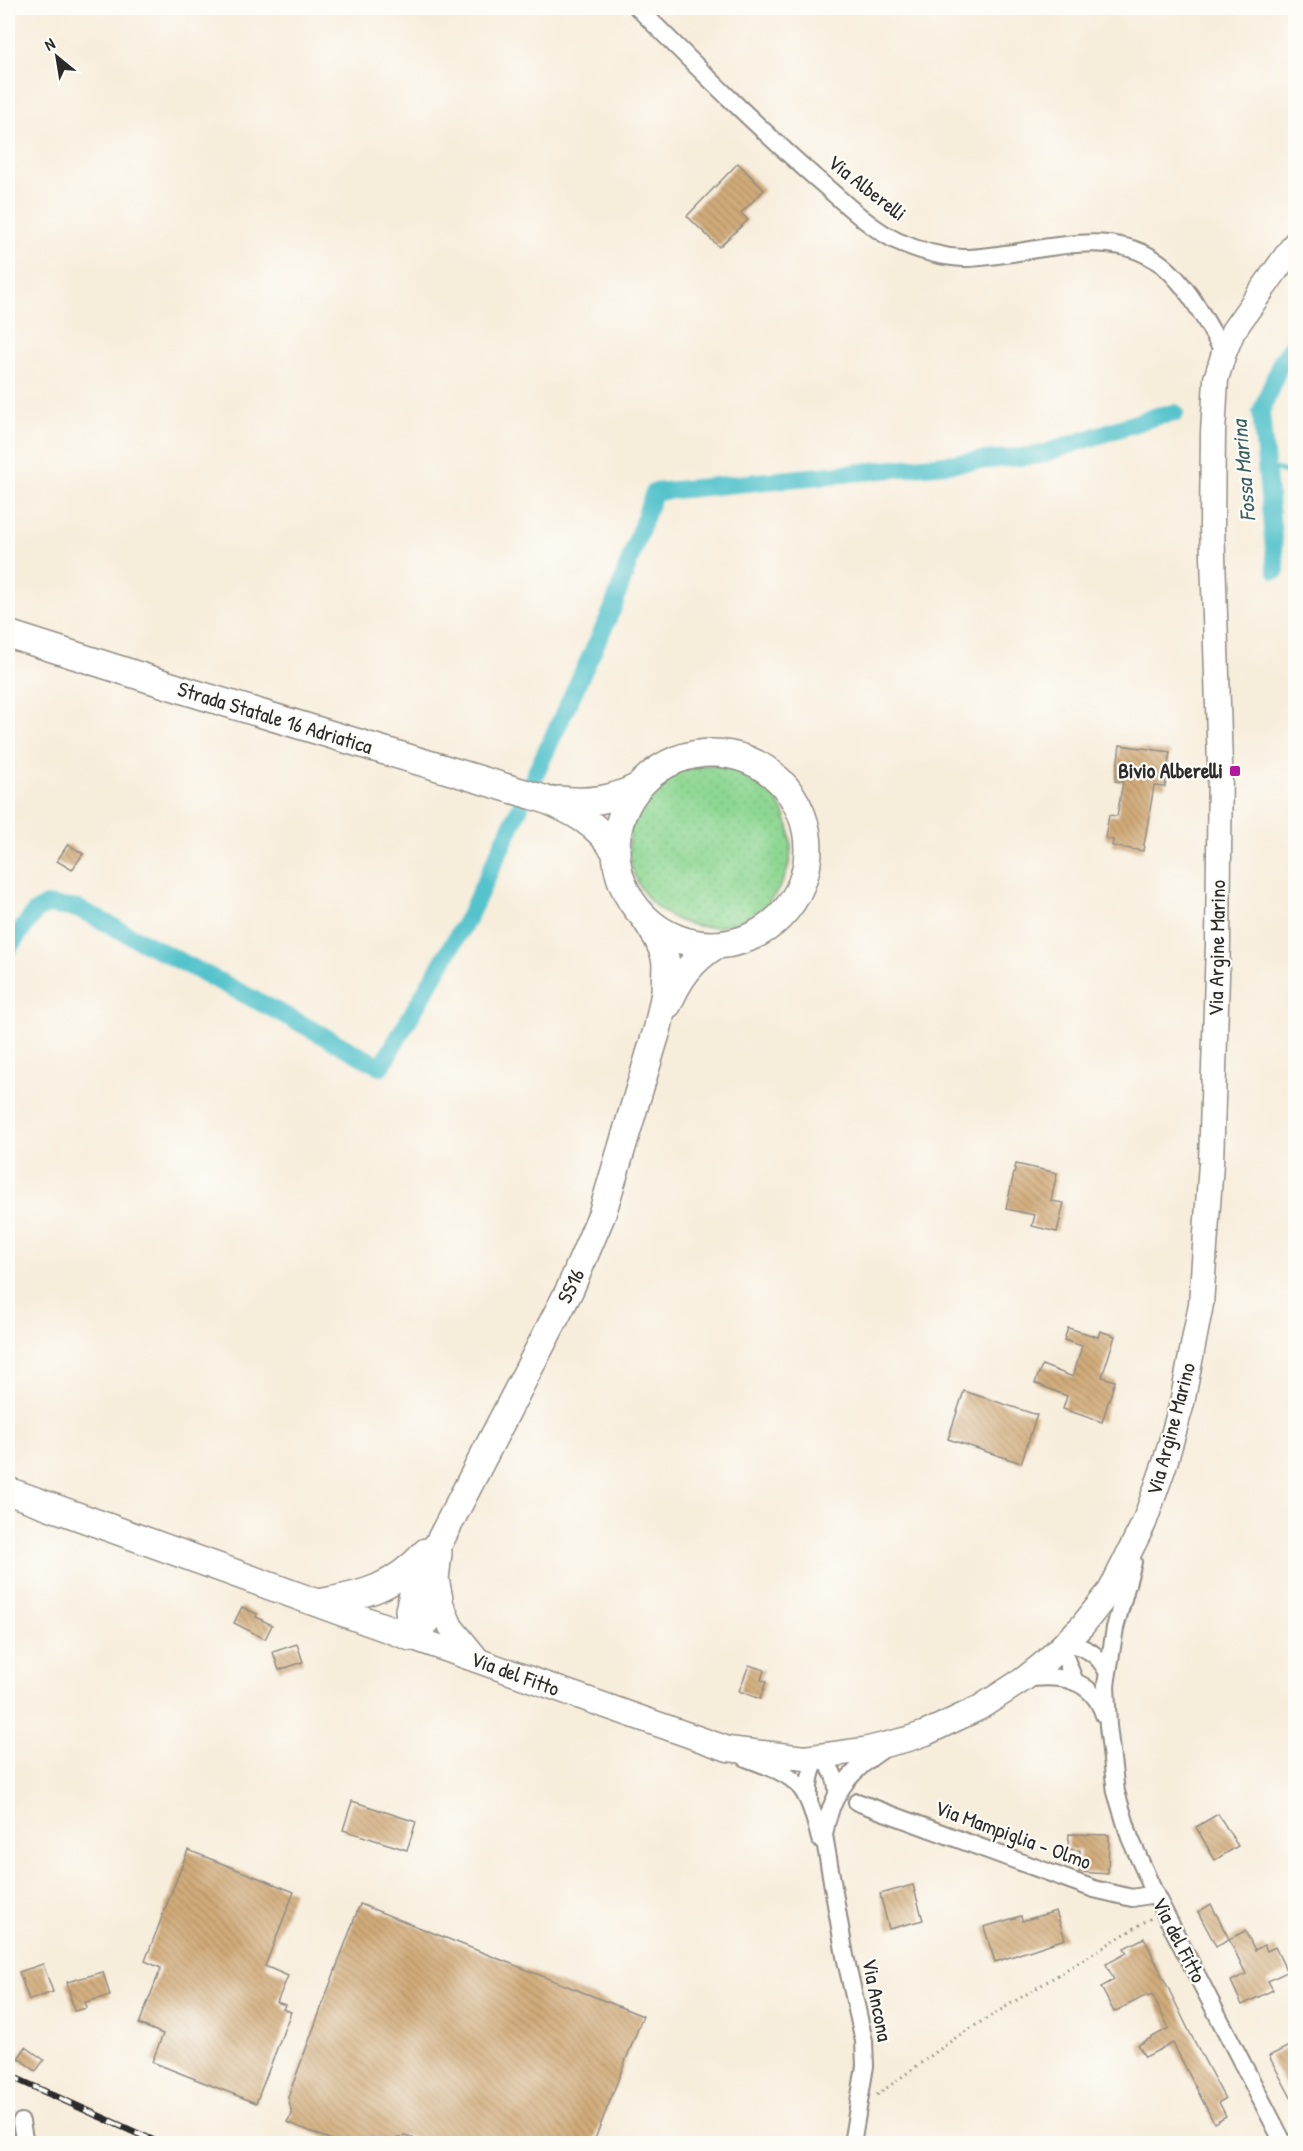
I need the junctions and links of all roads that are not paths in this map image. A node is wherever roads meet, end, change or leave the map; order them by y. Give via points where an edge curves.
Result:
1 (638, 8) edge
2 (1296, 242) edge
3 (1224, 353) junction
4 (8, 634) edge
5 (638, 787) junction
6 (544, 799) junction
7 (615, 851) junction
8 (645, 918) junction
9 (716, 945) junction
10 (658, 1027) junction
11 (8, 1491) edge
12 (1144, 1523) junction
13 (447, 1529) junction
14 (439, 1599) junction
15 (316, 1603) junction
16 (411, 1637) junction
17 (1065, 1643) junction
18 (479, 1662) junction
19 (1107, 1671) junction
20 (1024, 1679) junction
21 (1075, 1682) junction
22 (1108, 1726) junction
23 (893, 1743) junction
24 (728, 1749) junction
25 (819, 1756) junction
26 (837, 1796) junction
27 (809, 1801) junction
28 (857, 1802) dead end
29 (828, 1865) junction
30 (1155, 1894) junction
31 (21, 2122) dead end
32 (25, 2144) edge
33 (852, 2144) edge
34 (1284, 2144) edge

1 - 3 street, Via Alberelli via 762,131 859,216 896,240 962,258 1109,243 1134,248 1156,260 1176,279
2 - 3 street, Via Argine Marino via 1233,331
3 - 12 street, Via Argine Marino via 1216,379 1213,433 1220,777 1211,1163 1201,1304 1182,1403
4 - 6 main road, Strada Statale 16 Adriatica
5 - 6 main road, Strada Statale 16 Adriatica via 590,802
5 - 7 main road, Strada Statale 16 Adriatica via 618,824
5 - 9 main road, Strada Statale 16 Adriatica via 651,774 682,756 718,752 737,755 754,761 783,783 802,814 807,831 807,859 793,901 767,927 734,942
6 - 7 main road, Strada Statale 16 Adriatica via 585,819 607,838
7 - 8 main road, Strada Statale 16 Adriatica via 623,888
8 - 9 main road, Strada Statale 16 Adriatica via 685,941
8 - 10 main road, SS16 via 666,963
9 - 10 main road, SS16 via 682,975
10 - 13 main road, SS16 via 609,1193 587,1252
11 - 15 main road, Via del Fitto
12 - 17 street, Via Argine Marino via 1110,1591
12 - 19 street, Via del Fitto
13 - 14 main road, SS16 via 436,1566
13 - 15 main road, SS16 via 415,1564 386,1585 354,1597
13 - 16 main road, SS16 via 414,1591 409,1610
14 - 16 main road via 427,1621
14 - 18 street, SS16 via 451,1627
15 - 16 main road, Via del Fitto
16 - 18 street, Via del Fitto
17 - 19 street via 1095,1654
17 - 20 street, Via del Fitto
17 - 21 street via 1065,1657
18 - 24 street, Via del Fitto
19 - 22 street, Via del Fitto
20 - 21 street via 1058,1677
20 - 23 street, Via del Fitto via 950,1723
21 - 22 street, Via del Fitto via 1096,1697
22 - 30 street, Via del Fitto via 1122,1815
23 - 25 street, Via del Fitto
23 - 26 street, Via Ancona via 858,1767
24 - 25 street, Via del Fitto via 805,1758
24 - 27 street, Via Ancona via 794,1779
25 - 26 street via 831,1768
25 - 27 street, Via Ancona via 810,1771
26 - 29 street, Via Ancona via 824,1835
27 - 29 street, Via Ancona
28 - 30 street, Via Mampiglia - Olmo via 1102,1891 1132,1898
29 - 33 street, Via Ancona via 864,2041 865,2066
30 - 34 street, Via del Fitto
31 - 32 street

